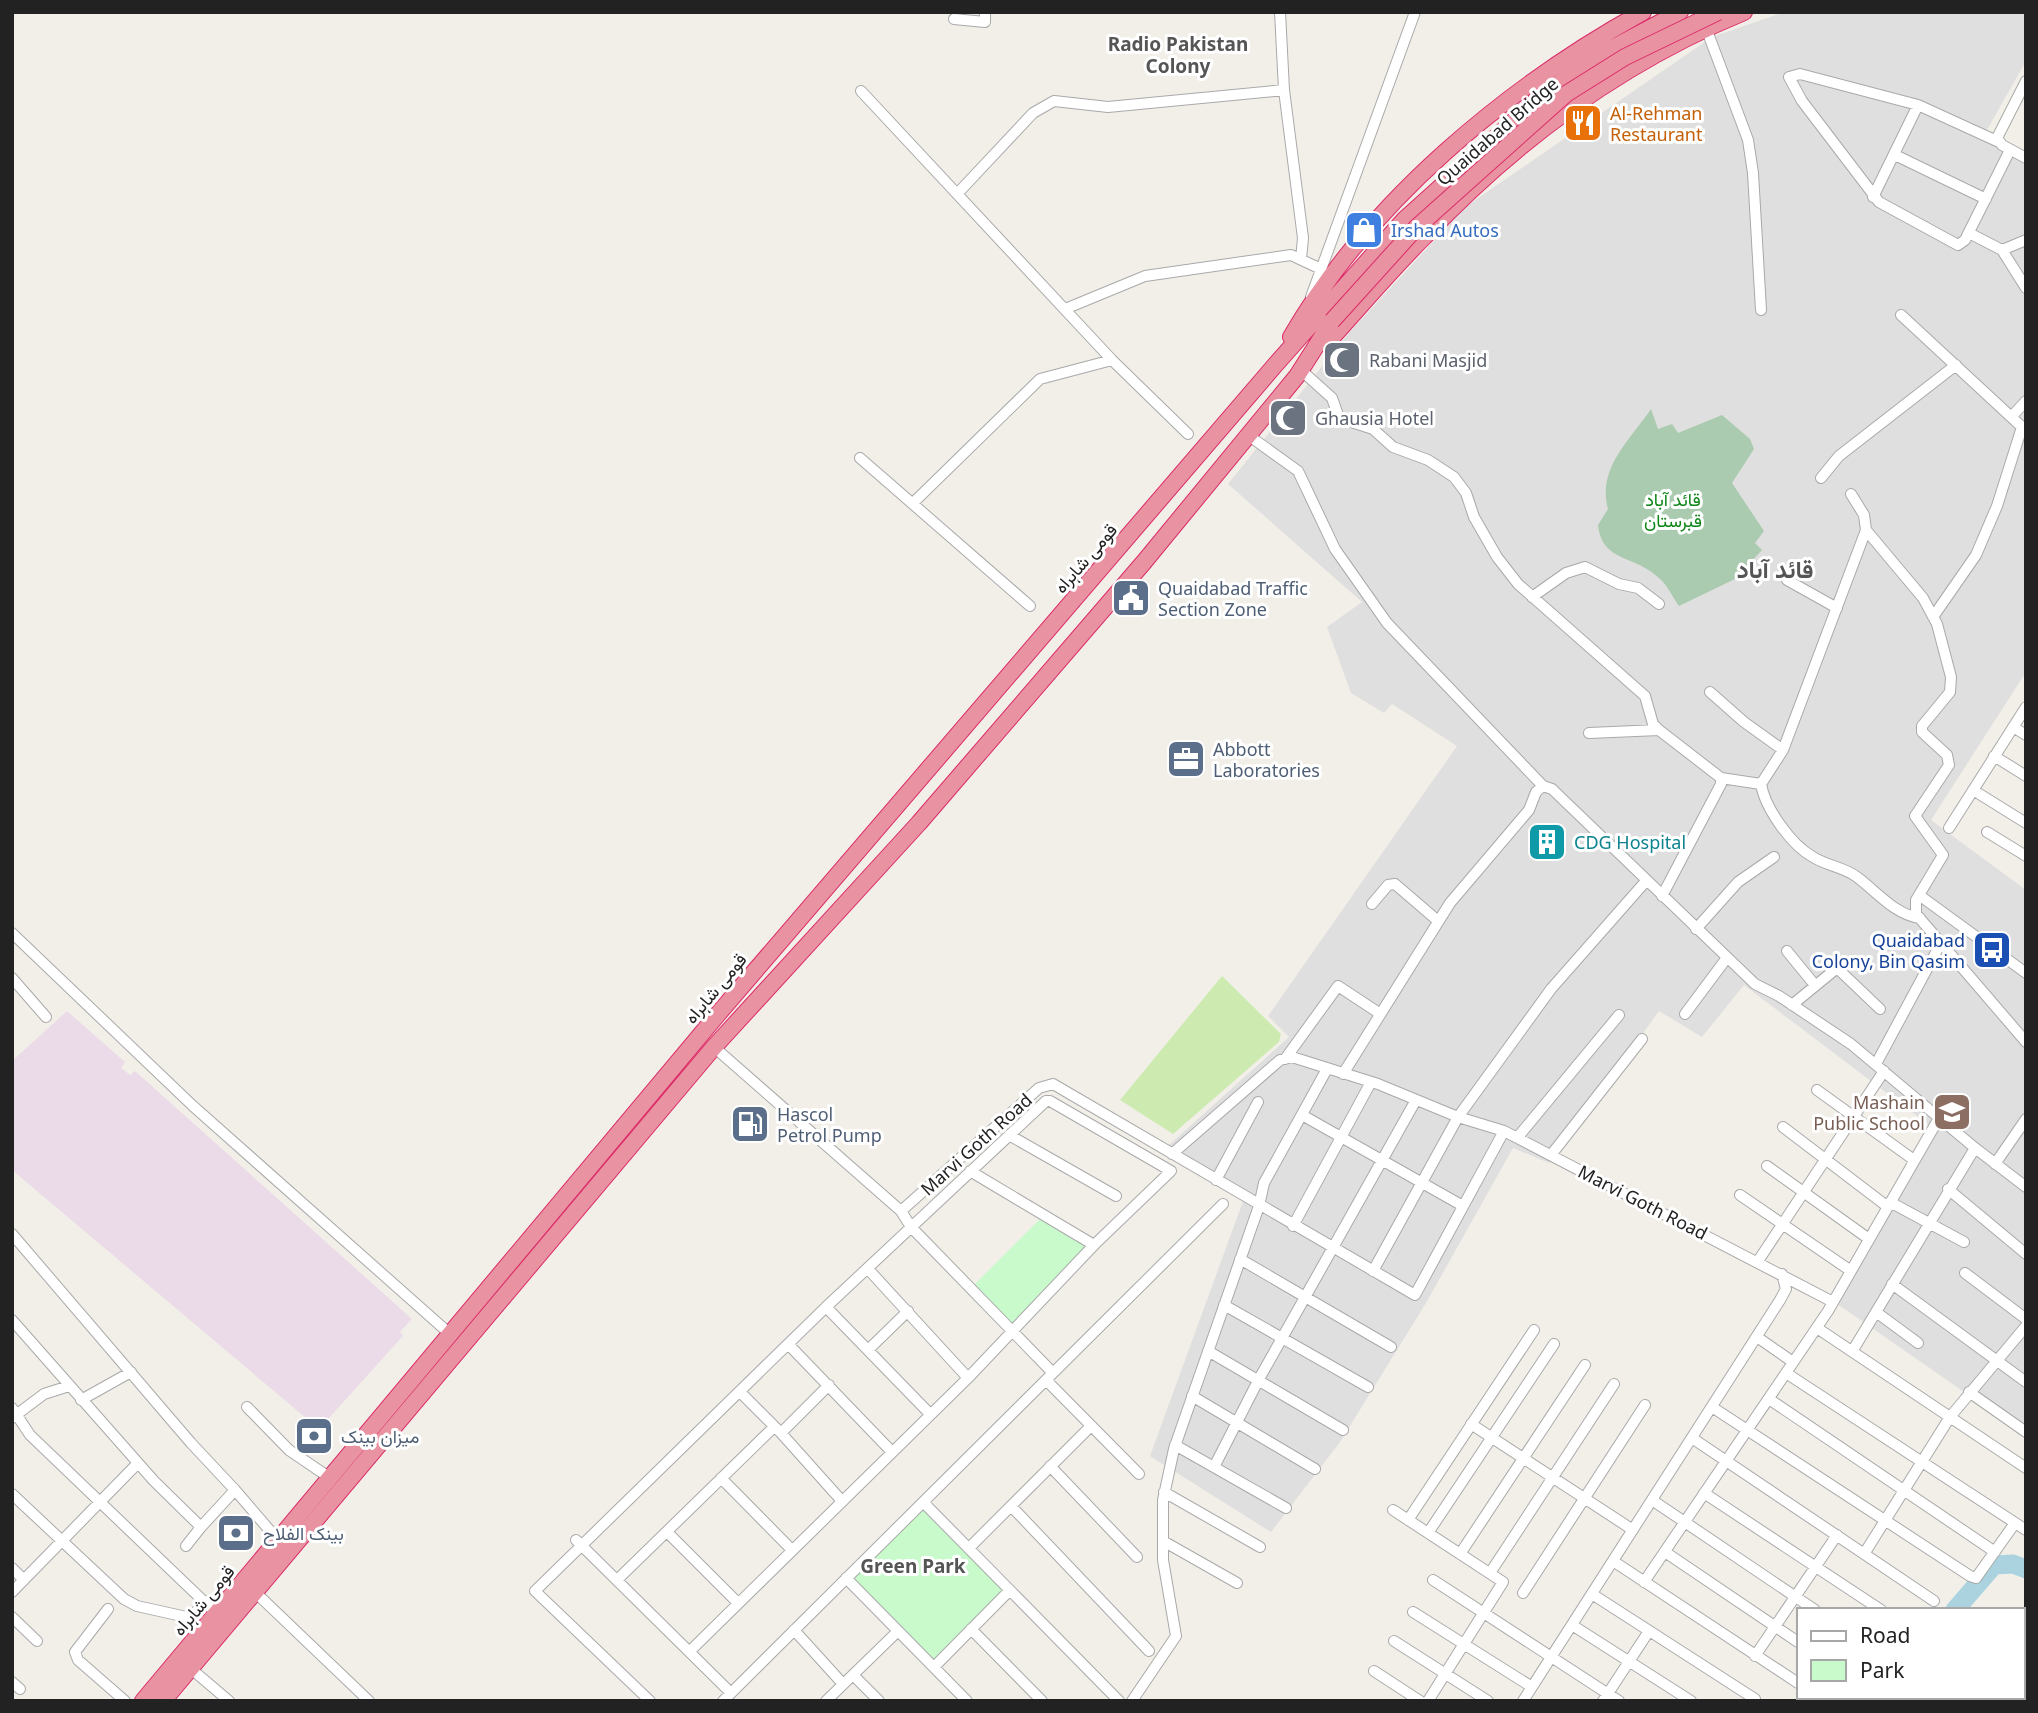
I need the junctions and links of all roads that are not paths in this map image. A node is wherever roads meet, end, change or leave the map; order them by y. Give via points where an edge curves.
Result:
1 (985, 12) edge
2 (1280, 12) edge
3 (1415, 12) edge
4 (1643, 12) edge
5 (1680, 12) edge
6 (1718, 12) edge
7 (1744, 12) edge
8 (954, 19) dead end
9 (1706, 28) junction
10 (2026, 80) edge
11 (1284, 90) junction
12 (861, 91) dead end
13 (1918, 105) junction
14 (1999, 142) junction
15 (2010, 150) junction
16 (1895, 155) junction
17 (2026, 158) edge
18 (957, 194) junction
19 (1873, 197) junction
20 (1986, 199) junction
21 (1969, 233) junction
22 (2026, 240) edge
23 (2002, 250) junction
24 (1301, 259) junction
25 (1321, 269) junction
26 (2026, 288) edge
27 (1065, 309) junction
28 (1761, 310) dead end
29 (1305, 312) junction
30 (1329, 315) junction
31 (1900, 315) dead end
32 (1112, 360) junction
33 (1276, 363) junction
34 (1956, 365) junction
35 (1299, 373) junction
36 (2026, 401) edge
37 (2012, 416) junction
38 (1188, 434) dead end
39 (1248, 435) junction
40 (860, 458) dead end
41 (1821, 478) dead end
42 (1851, 494) dead end
43 (913, 503) junction
44 (1866, 530) junction
45 (1787, 580) dead end
46 (1532, 597) junction
47 (1659, 604) dead end
48 (1030, 606) dead end
49 (1837, 608) junction
50 (1933, 617) junction
51 (1710, 692) dead end
52 (2026, 707) edge
53 (2013, 727) junction
54 (1659, 730) junction
55 (1589, 733) dead end
56 (2026, 734) edge
57 (1783, 750) junction
58 (1994, 756) junction
59 (2026, 776) edge
60 (1721, 778) junction
61 (1760, 784) junction
62 (1543, 786) junction
63 (1973, 790) junction
64 (2026, 823) edge
65 (1949, 828) dead end
66 (1987, 832) dead end
67 (2026, 856) edge
68 (1774, 857) dead end
69 (1646, 881) junction
70 (1919, 895) junction
71 (1662, 896) junction
72 (1372, 904) dead end
73 (1920, 918) junction
74 (1438, 921) junction
75 (1696, 929) junction
76 (12, 933) edge
77 (1941, 943) junction
78 (1787, 951) dead end
79 (1726, 959) junction
80 (2026, 973) edge
81 (12, 978) edge
82 (1814, 984) junction
83 (1792, 1005) junction
84 (1880, 1009) dead end
85 (1379, 1013) junction
86 (1619, 1014) dead end
87 (1685, 1014) dead end
88 (46, 1017) dead end
89 (1642, 1039) dead end
90 (2026, 1042) edge
91 (714, 1047) junction
92 (1285, 1059) junction
93 (1880, 1067) junction
94 (1327, 1069) junction
95 (1343, 1073) junction
96 (1371, 1082) junction
97 (1817, 1090) dead end
98 (1416, 1100) junction
99 (1258, 1102) dead end
100 (1302, 1115) junction
101 (1855, 1116) junction
102 (1458, 1117) junction
103 (1939, 1118) junction
104 (2026, 1119) edge
105 (1783, 1127) dead end
106 (1504, 1131) junction
107 (1009, 1135) junction
108 (1340, 1137) junction
109 (1517, 1138) junction
110 (1975, 1148) junction
111 (1172, 1154) junction
112 (1552, 1155) junction
113 (1383, 1158) junction
114 (1825, 1158) junction
115 (1914, 1160) junction
116 (1995, 1164) junction
117 (1767, 1166) dead end
118 (970, 1171) junction
119 (1216, 1180) junction
120 (1423, 1184) junction
121 (2026, 1187) edge
122 (1948, 1189) junction
123 (1803, 1192) junction
124 (1740, 1195) dead end
125 (1116, 1196) dead end
126 (1223, 1204) dead end
127 (1889, 1205) junction
128 (1259, 1206) junction
129 (1463, 1206) junction
130 (901, 1211) junction
131 (1783, 1223) junction
132 (1928, 1223) junction
133 (1293, 1226) junction
134 (911, 1227) junction
135 (12, 1234) edge
136 (1870, 1239) junction
137 (1964, 1242) dead end
138 (1094, 1245) junction
139 (1333, 1248) junction
140 (2026, 1254) edge
141 (1240, 1259) junction
142 (1758, 1261) junction
143 (868, 1269) junction
144 (1373, 1271) junction
145 (1851, 1271) junction
146 (1965, 1273) dead end
147 (1782, 1274) junction
148 (1892, 1284) junction
149 (1306, 1297) junction
150 (1833, 1302) junction
151 (1224, 1305) junction
152 (826, 1307) junction
153 (908, 1311) junction
154 (1875, 1312) junction
155 (2026, 1319) edge
156 (12, 1320) edge
157 (2026, 1326) edge
158 (1817, 1328) junction
159 (1534, 1330) dead end
160 (1013, 1331) junction
161 (450, 1334) junction
162 (1757, 1337) junction
163 (1283, 1338) junction
164 (1918, 1343) dead end
165 (788, 1344) junction
166 (1554, 1344) dead end
167 (1391, 1347) dead end
168 (868, 1350) junction
169 (1853, 1350) junction
170 (1208, 1351) junction
171 (1997, 1360) junction
172 (1793, 1362) junction
173 (1585, 1365) dead end
174 (131, 1372) junction
175 (1786, 1373) junction
176 (1049, 1376) junction
177 (968, 1378) junction
178 (1259, 1379) junction
179 (2026, 1381) edge
180 (1614, 1384) dead end
181 (829, 1385) junction
182 (69, 1386) junction
183 (1368, 1387) dead end
184 (740, 1392) junction
185 (1969, 1392) junction
186 (1192, 1396) junction
187 (1769, 1399) junction
188 (81, 1400) junction
189 (1645, 1405) dead end
190 (247, 1407) dead end
191 (1712, 1407) junction
192 (14, 1413) edge
193 (930, 1414) junction
194 (1950, 1417) junction
195 (1235, 1421) junction
196 (1471, 1424) junction
197 (1091, 1426) junction
198 (778, 1430) junction
199 (1343, 1430) dead end
200 (1748, 1430) junction
201 (2026, 1432) edge
202 (1692, 1437) junction
203 (1492, 1439) junction
204 (1175, 1445) junction
205 (892, 1452) junction
206 (1523, 1460) junction
207 (1921, 1461) junction
208 (138, 1462) junction
209 (1727, 1462) junction
210 (1050, 1466) junction
211 (1214, 1467) junction
212 (2026, 1468) edge
213 (1315, 1469) dead end
214 (1139, 1474) dead end
215 (330, 1478) junction
216 (721, 1478) junction
217 (1554, 1478) junction
218 (235, 1490) junction
219 (1903, 1490) junction
220 (1164, 1492) junction
221 (1704, 1493) junction
222 (12, 1494) edge
223 (1584, 1499) junction
224 (841, 1500) junction
225 (1652, 1500) junction
226 (101, 1502) junction
227 (923, 1502) junction
228 (1011, 1506) junction
229 (1286, 1508) dead end
230 (1393, 1510) dead end
231 (1408, 1520) junction
232 (1885, 1520) junction
233 (1685, 1522) junction
234 (2015, 1523) junction
235 (201, 1527) junction
236 (1633, 1530) junction
237 (2026, 1530) edge
238 (667, 1532) junction
239 (1428, 1533) junction
240 (1837, 1535) junction
241 (278, 1539) junction
242 (62, 1541) junction
243 (1163, 1541) junction
244 (580, 1544) junction
245 (186, 1546) dead end
246 (1260, 1547) dead end
247 (969, 1548) junction
248 (792, 1550) junction
249 (1665, 1552) junction
250 (1994, 1552) junction
251 (1460, 1553) junction
252 (1864, 1554) junction
253 (1138, 1557) dead end
254 (1613, 1561) junction
255 (12, 1567) edge
256 (1815, 1567) junction
257 (1490, 1573) junction
258 (846, 1578) junction
259 (618, 1579) junction
260 (24, 1580) junction
261 (1433, 1580) dead end
262 (1644, 1582) junction
263 (1237, 1584) dead end
264 (253, 1590) junction
265 (1010, 1590) junction
266 (12, 1592) edge
267 (1523, 1594) dead end
268 (1592, 1594) junction
269 (1794, 1596) junction
270 (205, 1601) junction
271 (1934, 1601) dead end
272 (737, 1602) junction
273 (1812, 1608) edge
274 (1878, 1608) edge
275 (108, 1609) dead end
276 (1412, 1612) dead end
277 (1483, 1613) junction
278 (217, 1614) junction
279 (12, 1617) edge
280 (1572, 1625) junction
281 (1773, 1626) junction
282 (971, 1629) junction
283 (794, 1630) junction
284 (1649, 1631) junction
285 (897, 1632) junction
286 (37, 1641) dead end
287 (1394, 1641) dead end
288 (1797, 1641) edge
289 (1463, 1642) junction
290 (690, 1651) junction
291 (1149, 1651) dead end
292 (1755, 1656) junction
293 (1552, 1657) junction
294 (1629, 1660) junction
295 (189, 1667) junction
296 (933, 1667) junction
297 (1374, 1671) dead end
298 (1446, 1673) junction
299 (853, 1675) junction
300 (1797, 1682) edge
301 (843, 1684) junction
302 (159, 1693) edge
303 (1530, 1696) edge
304 (727, 1697) edge
305 (1605, 1697) edge
306 (1755, 1699) edge
307 (128, 1701) edge
308 (143, 1701) edge
309 (229, 1701) edge
310 (369, 1701) edge
311 (650, 1701) edge
312 (826, 1701) edge
313 (879, 1701) edge
314 (967, 1701) edge
315 (1042, 1701) edge
316 (1119, 1701) edge
317 (1132, 1701) edge
318 (1420, 1701) edge
319 (1428, 1701) edge
320 (1488, 1701) edge
321 (1619, 1701) edge
322 (1691, 1701) edge

1 - 8 street via 985,22
2 - 11 street
3 - 25 street
4 - 29 highway via 1594,39 1510,98 1443,155 1352,251
5 - 30 highway, Quaidabad Bridge via 1592,59 1545,93 1404,220
6 - 30 highway, Quaidabad Bridge, bridge via 1625,57 1566,94 1416,228
7 - 9 highway
9 - 28 street via 1748,140
9 - 35 highway via 1622,73 1526,143 1425,235
10 - 14 street via 1999,133
11 - 18 street via 1108,107 1054,101 1033,113
11 - 24 street via 1303,238
12 - 18 street
13 - 14 street
13 - 16 street
13 - 19 street via 1800,74 1789,77 1801,101
14 - 15 street
15 - 17 street
15 - 20 street
16 - 19 street
16 - 20 street
18 - 27 street
19 - 21 street via 1958,245
20 - 21 street
21 - 23 street
22 - 23 street
23 - 26 street
24 - 25 street
24 - 27 street via 1291,255 1145,276
25 - 29 street
27 - 32 street
29 - 33 highway
30 - 33 highway, قومی شاہراہ
30 - 35 highway, قومی شاہراہ
31 - 34 street
32 - 38 street
32 - 43 street via 1040,379
33 - 161 highway, قومی شاہراہ
34 - 37 street
34 - 41 street via 1839,456
35 - 39 highway, قومی شاہراہ
35 - 46 street via 1332,398 1339,418 1373,429 1394,447 1428,460 1454,477 1497,558
36 - 37 street
37 - 50 street via 2022,432 1997,506 1976,555
39 - 62 street via 1298,471 1335,549 1387,623
39 - 91 highway, قومی شاہراہ via 936,804
40 - 43 street
42 - 44 street via 1864,515
43 - 48 street
44 - 49 street
44 - 50 street via 1923,598
45 - 49 street
46 - 47 street via 1566,573 1585,568 1638,588
46 - 54 street via 1645,696
49 - 57 street
50 - 70 street via 1951,677 1950,692 1922,732 1947,755 1949,765 1915,816 1942,855
51 - 57 street
52 - 53 street
53 - 56 street
53 - 58 street
54 - 55 street
54 - 60 street
57 - 61 street
58 - 59 street
58 - 63 street
60 - 61 street
60 - 71 street
61 - 73 street via 1768,804 1813,858 1856,876 1902,912
62 - 69 street via 1552,789
62 - 74 street via 1529,810
63 - 64 street
63 - 65 street
66 - 67 street
68 - 75 street via 1738,882
69 - 71 street
69 - 102 street via 1551,989
70 - 73 street via 1914,907
70 - 80 street
71 - 75 street
72 - 74 street via 1388,885 1395,884
73 - 77 street
74 - 85 street
75 - 79 street
76 - 161 street via 193,1106
77 - 90 street
77 - 93 street
78 - 82 street
79 - 83 street via 1755,984
79 - 87 street
81 - 88 street
82 - 83 street
82 - 84 street via 1839,969
83 - 93 street
85 - 92 street via 1338,986
85 - 95 street
86 - 109 street
89 - 112 street
91 - 130 street
91 - 264 highway, قومی شاہراہ
92 - 94 street, Marvi Goth Road via 1292,1057
92 - 111 street
93 - 101 street
93 - 103 street
94 - 95 street, Marvi Goth Road
94 - 100 street
95 - 96 street, Marvi Goth Road
96 - 98 street, Marvi Goth Road
96 - 108 street
97 - 101 street
98 - 102 street, Marvi Goth Road
98 - 113 street
99 - 119 street
100 - 108 street
100 - 128 street via 1264,1183
101 - 114 street
101 - 115 street
102 - 106 street, Marvi Goth Road
102 - 120 street
103 - 110 street
103 - 115 street
104 - 116 street
105 - 114 street
106 - 109 street, Marvi Goth Road
106 - 129 street
107 - 118 street
107 - 125 street
107 - 138 street via 1050,1101 1171,1171
108 - 113 street
108 - 133 street
109 - 112 street, Marvi Goth Road
110 - 116 street
110 - 122 street
111 - 119 street, Marvi Goth Road
111 - 130 street, Marvi Goth Road via 1060,1086 1045,1085
112 - 142 street, Marvi Goth Road
113 - 120 street
113 - 139 street
114 - 123 street
114 - 127 street
115 - 127 street
116 - 121 street
117 - 123 street
118 - 134 street
118 - 138 street
119 - 128 street, Marvi Goth Road
120 - 129 street
120 - 144 street
122 - 132 street
122 - 140 street
123 - 131 street
123 - 136 street
124 - 131 street
126 - 176 street
127 - 132 street
127 - 136 street
128 - 133 street, Marvi Goth Road
128 - 141 street
129 - 144 street, Marvi Goth Road via 1415,1295
130 - 134 street
131 - 142 street
131 - 145 street
132 - 137 street
132 - 148 street
133 - 139 street, Marvi Goth Road
134 - 143 street
134 - 160 street
135 - 174 street
136 - 145 street
138 - 160 street
139 - 144 street, Marvi Goth Road
139 - 149 street
141 - 149 street
141 - 151 street
142 - 147 street, Marvi Goth Road
143 - 152 street
143 - 153 street
145 - 150 street
146 - 155 street
147 - 150 street, Marvi Goth Road
147 - 162 street via 1786,1289
148 - 154 street
148 - 171 street
149 - 163 street
149 - 167 street
150 - 158 street
151 - 163 street
151 - 170 street
152 - 165 street
152 - 168 street
153 - 168 street
153 - 177 street
154 - 164 street
154 - 169 street
156 - 182 street
157 - 171 street
158 - 169 street
158 - 172 street
159 - 196 street
160 - 176 street
160 - 177 street
161 - 215 highway, قومی شاہراہ
162 - 172 street
162 - 191 street
163 - 178 street
163 - 183 street
165 - 181 street
165 - 184 street
166 - 203 street
168 - 193 street
169 - 194 street
170 - 178 street
170 - 186 street
171 - 179 street
171 - 185 street
172 - 175 street
173 - 206 street
174 - 188 street
174 - 218 street
175 - 187 street
175 - 207 street
176 - 197 street
176 - 227 street
177 - 193 street
178 - 195 street
178 - 199 street
180 - 217 street
181 - 198 street
181 - 205 street
182 - 188 street
182 - 192 street via 44,1394
184 - 198 street
184 - 244 street
185 - 194 street
185 - 201 street
186 - 195 street
186 - 204 street
187 - 200 street
187 - 219 street
188 - 208 street
189 - 223 street
190 - 215 street via 289,1450
191 - 200 street
191 - 202 street
192 - 226 street via 30,1435
193 - 205 street
194 - 207 street
194 - 212 street
195 - 211 street
195 - 213 street
196 - 203 street
196 - 231 street
197 - 210 street
197 - 214 street
198 - 216 street
198 - 224 street
200 - 209 street
200 - 232 street
202 - 209 street
202 - 225 street
203 - 206 street
203 - 239 street
204 - 211 street
204 - 220 street
205 - 224 street
206 - 217 street
206 - 251 street
207 - 219 street
207 - 234 street
208 - 226 street
208 - 235 street
209 - 221 street
209 - 240 street
210 - 228 street
210 - 253 street
211 - 229 street
215 - 241 highway, قومی شاہراہ
216 - 238 street
216 - 248 street
217 - 223 street
217 - 257 street
218 - 235 street
218 - 241 street
219 - 232 street
219 - 250 street
220 - 243 street
220 - 246 street
221 - 233 street
221 - 256 street
222 - 242 street
223 - 236 street
223 - 267 street
224 - 248 street
225 - 233 street
225 - 236 street
226 - 242 street
226 - 270 street
227 - 247 street
227 - 258 street
228 - 247 street
228 - 291 street
230 - 231 street
231 - 239 street
232 - 250 street via 1976,1578
232 - 252 street
233 - 249 street
233 - 269 street
234 - 237 street
234 - 250 street
235 - 245 street
236 - 254 street
238 - 259 street
238 - 272 street
239 - 251 street
240 - 252 street
240 - 256 street
241 - 278 highway, قومی شاہراہ
242 - 260 street
242 - 270 street via 108,1586 137,1606 191,1618
243 - 263 street
243 - 317 street via 1176,1636
244 - 259 street
244 - 311 street via 535,1591
247 - 265 street
248 - 272 street
249 - 262 street
249 - 281 street
251 - 257 street
252 - 271 street
254 - 262 street
254 - 268 street
255 - 260 street
256 - 269 street
256 - 274 street
257 - 277 street via 1503,1582
258 - 283 street
258 - 285 street
259 - 290 street
260 - 266 street
261 - 277 street
262 - 292 street
264 - 295 highway, قومی شاہراہ
264 - 310 street
265 - 282 street
265 - 316 street
268 - 280 street
268 - 284 street
269 - 273 street
269 - 281 street
270 - 278 street
272 - 290 street
275 - 307 street via 75,1652 78,1660
276 - 289 street
277 - 289 street
277 - 293 street
278 - 302 highway, قومی شاہراہ
279 - 286 street
280 - 293 street
280 - 294 street
281 - 288 street
281 - 292 street
282 - 296 street
282 - 315 street
283 - 301 street
283 - 304 street
284 - 294 street
284 - 306 street
285 - 296 street
285 - 299 street
287 - 298 street
289 - 298 street
289 - 303 street
290 - 304 street
292 - 300 street
293 - 303 street
293 - 305 street
294 - 305 street
294 - 322 street
295 - 302 highway, قومی شاہراہ
295 - 309 street
296 - 314 street
297 - 318 street
298 - 319 street
298 - 320 street
299 - 301 street
299 - 313 street
301 - 312 street
302 - 307 highway
302 - 308 highway, قومی شاہراہ
305 - 321 street

